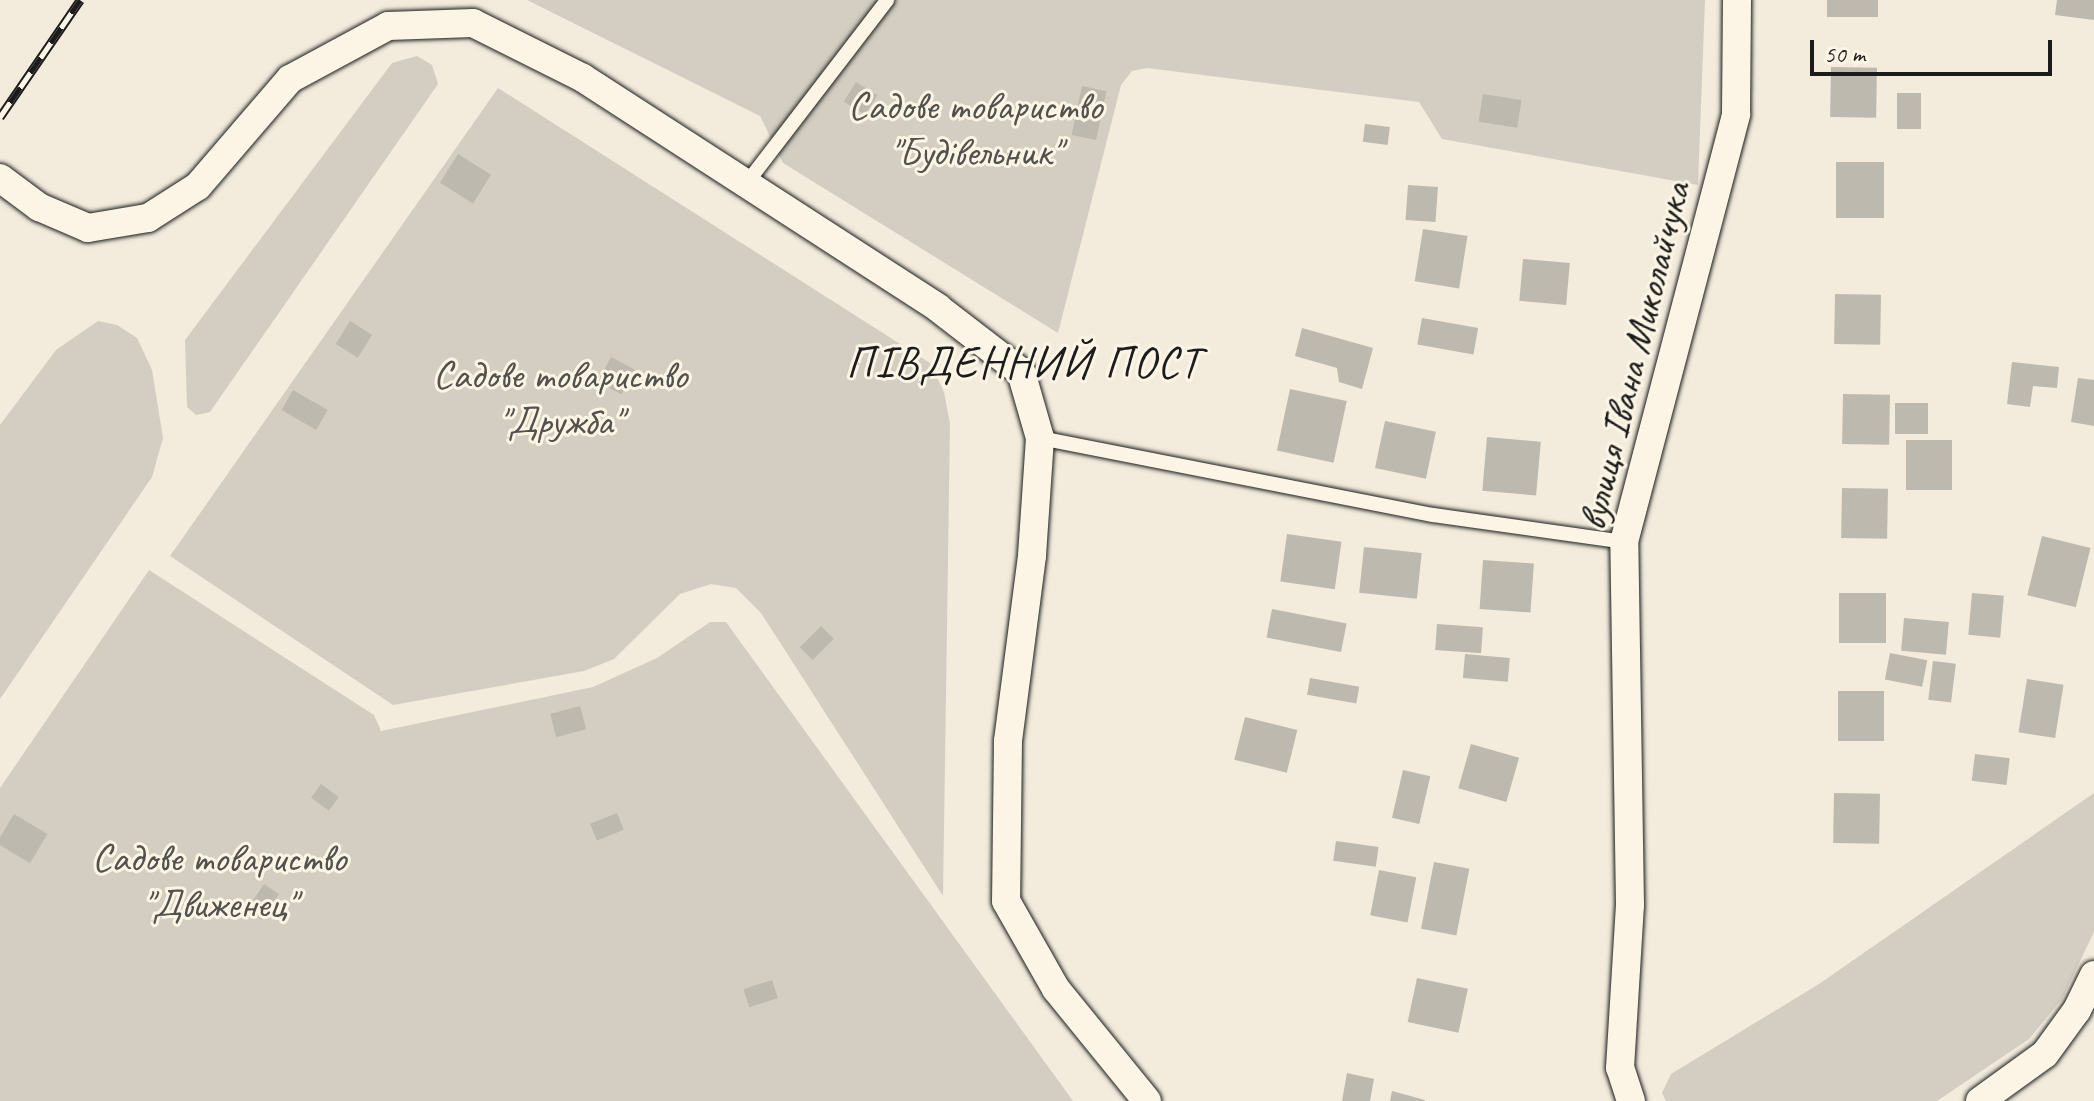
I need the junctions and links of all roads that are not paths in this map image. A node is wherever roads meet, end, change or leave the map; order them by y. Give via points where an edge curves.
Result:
1 (887, 0) edge
2 (1737, 0) edge
3 (0, 178) edge
4 (746, 184) junction
5 (1040, 438) junction
6 (1624, 542) junction
7 (2094, 975) edge
8 (1147, 1101) edge
9 (1631, 1101) edge
10 (1980, 1101) edge

1 - 4 lane
2 - 6 street, вулиця Івана Миколайчука via 1736,114
3 - 4 street via 39,207 88,228 148,218 198,186 290,79 388,26 473,23 583,78
4 - 5 street via 938,308 1021,372
5 - 6 lane via 1433,515
5 - 8 street via 1032,556 1008,741 1006,901 1056,989
6 - 9 street, вулиця Івана Миколайчука via 1630,905 1620,1068
7 - 10 street via 2077,1010 2045,1054

